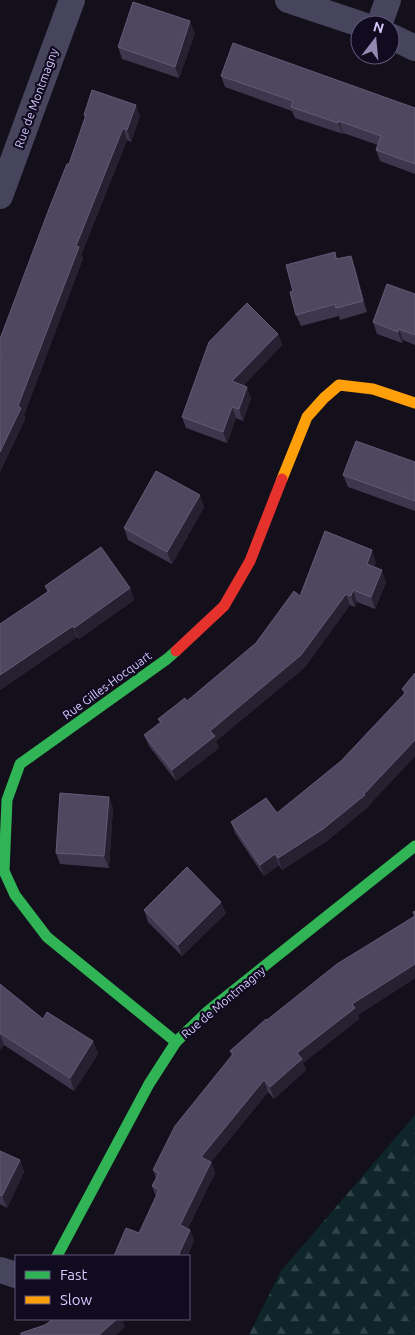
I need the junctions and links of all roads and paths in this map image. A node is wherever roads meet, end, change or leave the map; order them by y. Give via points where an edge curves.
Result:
1 (72, 0) edge
2 (288, 0) edge
3 (388, 0) edge
4 (383, 15) edge
5 (350, 21) edge
6 (400, 41) edge
7 (415, 48) edge
8 (0, 196) edge
9 (415, 403) edge
10 (415, 846) edge
11 (176, 1042) junction
12 (58, 1255) edge
13 (0, 1270) edge
14 (15, 1275) edge

1 - 8 street, Rue de Montmagny
2 - 5 street
3 - 4 street
6 - 7 street
9 - 11 street, Rue Gilles-Hocquart via 373,389 339,385 324,398 307,417 250,561 224,606 167,659 20,764 7,800 4,871 14,895 47,937
10 - 11 street, Rue de Montmagny via 208,1011
11 - 12 street, Rue de Montmagny via 149,1084
13 - 14 street

